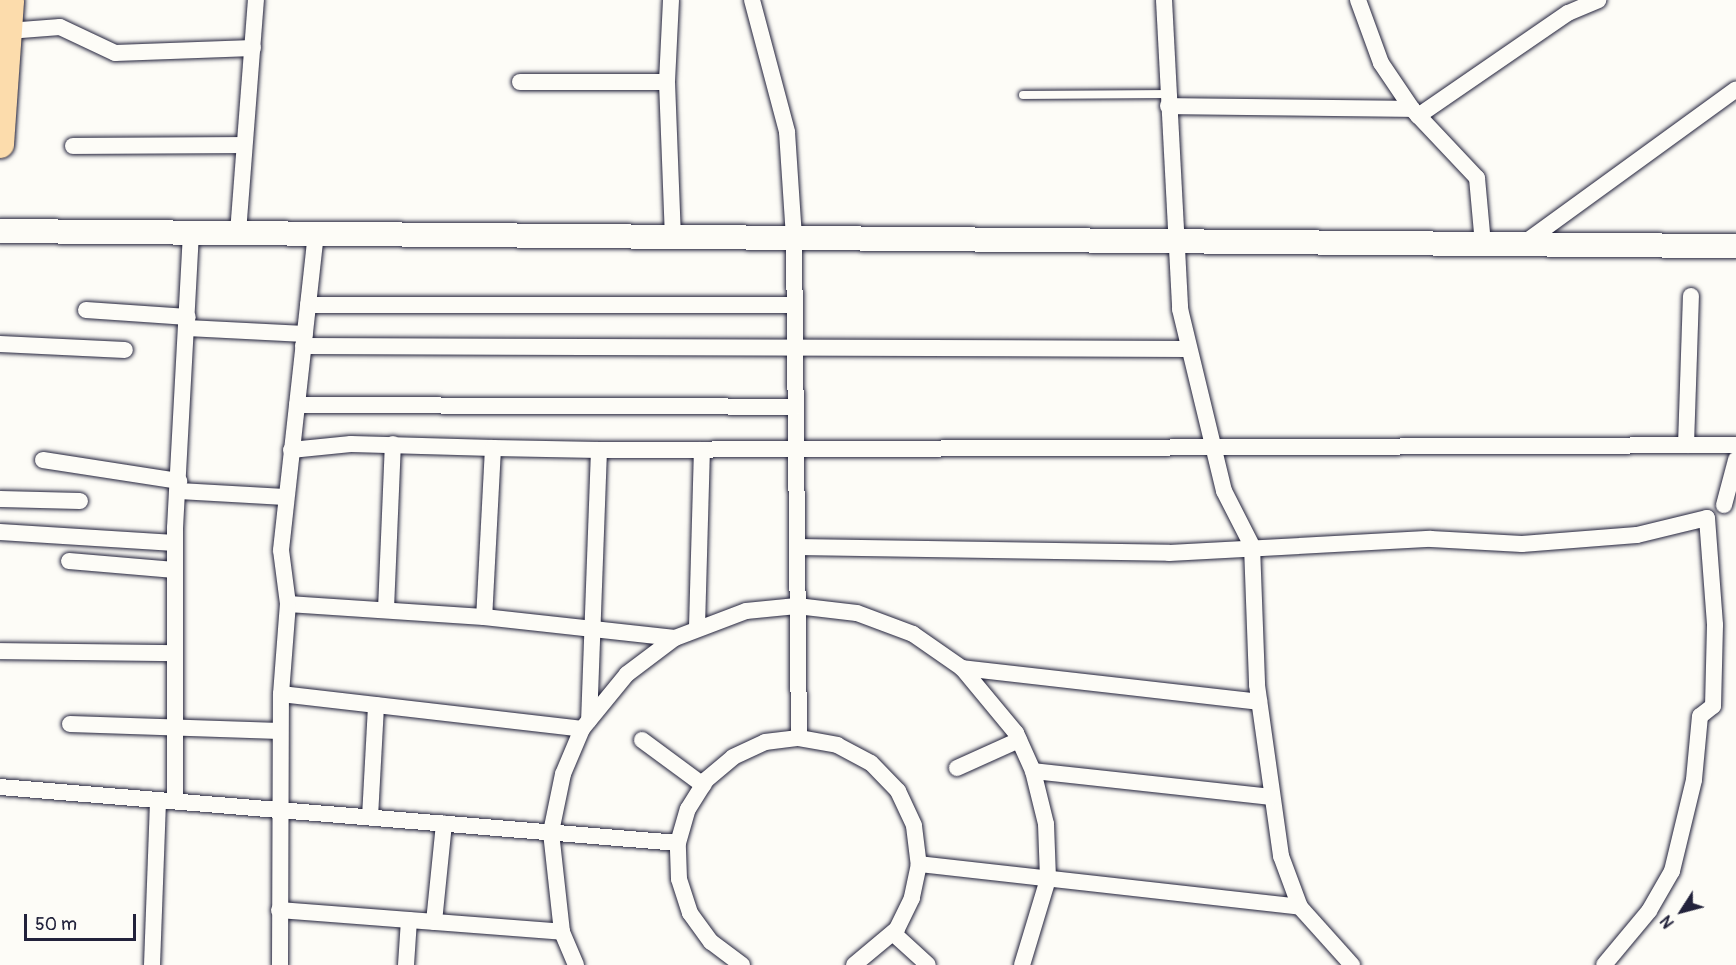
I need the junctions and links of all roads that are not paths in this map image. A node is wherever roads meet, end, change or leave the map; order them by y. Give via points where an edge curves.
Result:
1 (10, 0) edge
2 (256, 0) edge
3 (671, 0) edge
4 (752, 0) edge
5 (1164, 0) edge
6 (1358, 0) edge
7 (1598, 0) edge
8 (8, 31) junction
9 (253, 48) junction
10 (520, 82) dead end
11 (667, 82) junction
12 (1736, 89) edge
13 (1023, 95) dead end
14 (1168, 100) junction
15 (1415, 112) junction
16 (0, 144) edge
17 (244, 145) junction
18 (73, 146) dead end
19 (0, 231) edge
20 (191, 233) junction
21 (238, 233) junction
22 (316, 234) junction
23 (673, 237) junction
24 (794, 238) junction
25 (1173, 241) junction
26 (1484, 243) junction
27 (1523, 244) junction
28 (1736, 246) edge
29 (1690, 296) dead end
30 (308, 305) junction
31 (793, 305) junction
32 (86, 310) dead end
33 (188, 322) junction
34 (304, 340) junction
35 (0, 344) edge
36 (794, 346) junction
37 (1188, 349) junction
38 (125, 350) dead end
39 (297, 405) junction
40 (795, 407) junction
41 (393, 444) junction
42 (1212, 445) junction
43 (1686, 445) junction
44 (1736, 446) edge
45 (493, 448) junction
46 (291, 450) junction
47 (599, 450) junction
48 (702, 450) junction
49 (795, 453) junction
50 (43, 460) dead end
51 (1736, 460) edge
52 (179, 486) junction
53 (285, 497) junction
54 (0, 499) edge
55 (1730, 500) edge
56 (80, 501) dead end
57 (1707, 518) junction
58 (0, 532) edge
59 (175, 543) junction
60 (1252, 546) junction
61 (796, 547) junction
62 (69, 561) dead end
63 (175, 570) junction
64 (288, 604) junction
65 (797, 606) junction
66 (386, 609) junction
67 (484, 617) junction
68 (697, 627) junction
69 (592, 628) junction
70 (675, 638) junction
71 (0, 651) edge
72 (173, 653) junction
73 (962, 668) junction
74 (281, 694) junction
75 (1259, 702) junction
76 (376, 705) junction
77 (70, 724) dead end
78 (173, 724) junction
79 (586, 725) junction
80 (280, 731) junction
81 (799, 738) junction
82 (642, 740) dead end
83 (1019, 740) junction
84 (957, 768) dead end
85 (1033, 771) junction
86 (703, 784) junction
87 (0, 787) edge
88 (1270, 797) junction
89 (167, 801) junction
90 (279, 810) junction
91 (370, 818) junction
92 (444, 824) junction
93 (551, 832) junction
94 (678, 843) junction
95 (919, 864) junction
96 (1047, 879) junction
97 (1300, 907) junction
98 (279, 910) junction
99 (409, 920) junction
100 (434, 922) junction
101 (562, 932) junction
102 (893, 933) junction
103 (735, 963) edge
104 (152, 965) edge
105 (280, 965) edge
106 (406, 965) edge
107 (576, 965) edge
108 (854, 965) edge
109 (928, 965) edge
110 (1022, 965) edge
111 (1352, 965) edge
112 (1604, 965) edge

1 - 8 main road
2 - 9 street
3 - 11 street
4 - 24 street via 787,132
5 - 14 street
6 - 15 street via 1381,63
7 - 15 street via 1568,13
8 - 9 street via 60,27 115,53
8 - 16 main road
9 - 17 street
10 - 11 street
11 - 23 street
12 - 27 street
13 - 14 lane
14 - 15 street
14 - 25 street
15 - 26 street via 1477,178
17 - 18 street
17 - 21 street
19 - 20 main road
20 - 21 main road
20 - 33 street
21 - 22 main road
22 - 23 main road
22 - 30 street
23 - 24 main road
24 - 25 main road
24 - 31 street
25 - 26 main road
25 - 37 street
26 - 27 main road
27 - 28 main road
29 - 43 street
30 - 31 street
30 - 34 street
31 - 36 street
32 - 33 street
33 - 34 street
33 - 52 street
34 - 36 street
34 - 39 street
35 - 38 street
36 - 37 street
36 - 40 street
37 - 42 street
39 - 40 street
39 - 46 street
40 - 49 street
41 - 45 street
41 - 46 street
41 - 66 street
42 - 43 street
42 - 49 street
42 - 60 street via 1224,491
43 - 44 street
45 - 47 street
45 - 67 street
46 - 53 street
47 - 48 street
47 - 69 street
48 - 49 street
48 - 68 street
49 - 61 street
50 - 52 street
51 - 55 street
52 - 53 street
52 - 59 street
53 - 64 street via 281,550
54 - 56 street
55 - 57 street
57 - 60 street via 1637,535 1522,544 1431,539
57 - 112 street via 1713,706 1700,717 1694,780 1672,871 1649,911
58 - 59 street
59 - 63 street
60 - 61 street via 1169,553
60 - 75 street
61 - 65 street
62 - 63 street
63 - 72 street
64 - 66 street
64 - 74 street
65 - 68 street via 746,611
65 - 73 street via 857,613 913,634
65 - 81 street
66 - 67 street
67 - 69 street
68 - 70 street
69 - 70 street
69 - 79 street
70 - 79 street via 627,674
71 - 72 street
72 - 78 street
73 - 75 street
73 - 83 street via 992,698
74 - 76 street
74 - 80 street
75 - 88 street
76 - 79 street
76 - 91 street
77 - 78 street
78 - 80 street
78 - 89 street
79 - 93 street via 563,774
80 - 90 street
81 - 86 street via 765,742 733,757
81 - 95 street via 837,745 878,770 898,791 914,826
82 - 86 street
83 - 84 street
83 - 85 street
85 - 88 street
85 - 96 street via 1046,824
86 - 94 street via 688,809
87 - 89 street
88 - 97 street via 1281,856
89 - 90 street
89 - 104 street
90 - 91 street
90 - 98 street
91 - 92 street
92 - 93 street
92 - 100 street
93 - 94 street
93 - 101 street
94 - 103 street via 679,879 690,913 711,942
95 - 96 street
95 - 102 street via 912,898
96 - 97 street
96 - 110 street
97 - 111 street
98 - 99 street
98 - 105 street
99 - 100 street
99 - 106 street
100 - 101 street
101 - 107 street
102 - 108 street
102 - 109 street

